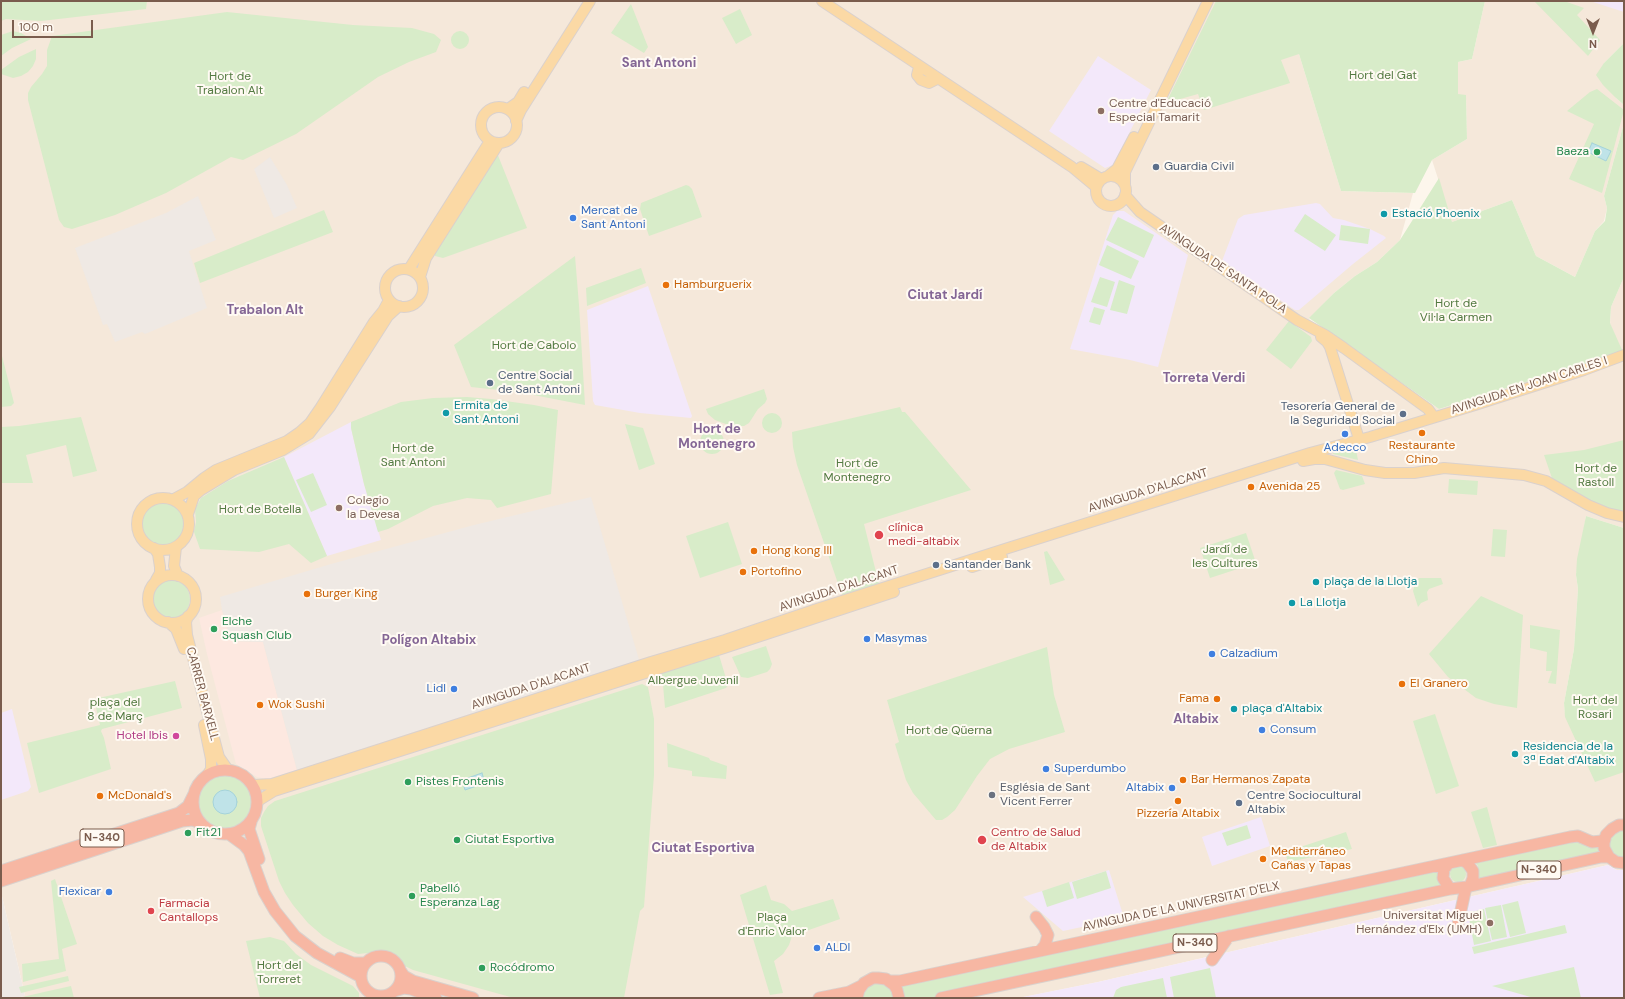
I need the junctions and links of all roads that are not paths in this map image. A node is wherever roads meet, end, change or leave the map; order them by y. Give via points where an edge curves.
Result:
1 (583, 1) edge
2 (590, 1) edge
3 (822, 1) edge
4 (833, 1) edge
5 (1201, 1) edge
6 (1208, 1) edge
7 (919, 67) junction
8 (936, 74) junction
9 (508, 109) junction
10 (516, 123) junction
11 (494, 142) junction
12 (1102, 180) junction
13 (1125, 184) junction
14 (1122, 199) junction
15 (409, 269) junction
16 (420, 277) junction
17 (389, 300) junction
18 (399, 306) junction
19 (1307, 326) junction
20 (1344, 348) junction
21 (1332, 354) junction
22 (1624, 355) edge
23 (1433, 416) junction
24 (1359, 439) junction
25 (174, 499) junction
26 (188, 514) junction
27 (1624, 517) edge
28 (176, 547) junction
29 (154, 548) junction
30 (178, 576) junction
31 (156, 580) junction
32 (188, 616) junction
33 (168, 622) junction
34 (228, 770) junction
35 (208, 774) junction
36 (254, 785) junction
37 (194, 794) junction
38 (258, 801) junction
39 (251, 822) junction
40 (202, 824) junction
41 (1624, 825) edge
42 (229, 834) junction
43 (1605, 838) junction
44 (1609, 857) junction
45 (1463, 860) junction
46 (1449, 863) junction
47 (1624, 863) edge
48 (1, 871) edge
49 (1, 881) edge
50 (1468, 886) junction
51 (1450, 889) junction
52 (1036, 917) dead end
53 (1458, 924) dead end
54 (1229, 936) junction
55 (1041, 950) junction
56 (1212, 960) dead end
57 (365, 963) junction
58 (400, 970) junction
59 (361, 977) junction
60 (889, 981) junction
61 (861, 986) junction
62 (394, 990) junction
63 (436, 998) edge
64 (474, 998) edge
65 (819, 998) edge
66 (857, 998) edge
67 (899, 998) edge
68 (941, 998) edge

1 - 9 main road via 518,102
2 - 10 main road via 521,110
3 - 7 main road
4 - 8 main road
5 - 12 main road via 1118,169
6 - 13 main road via 1125,172
7 - 8 main road via 924,65
7 - 8 main road via 917,75 921,80 929,83
8 - 12 main road
9 - 10 main road
9 - 11 main road via 494,108 483,116 481,130 484,136
10 - 11 main road via 516,130 511,139 507,142
11 - 15 main road
11 - 16 main road via 426,258
12 - 13 main road via 1115,176
12 - 14 main road via 1096,196 1099,200 1110,206
13 - 14 main road
14 - 19 main road, AVINGUDA DE SANTA POLA
15 - 16 main road
15 - 17 main road via 398,269 387,277 384,290
16 - 18 main road via 422,296 417,302 405,307
17 - 18 main road
17 - 25 main road via 310,423 287,441 216,470
18 - 26 main road via 388,316 330,407 309,434 283,450 234,470 200,490 194,496
19 - 20 main road, AVINGUDA DE SANTA POLA
19 - 21 main road, AVINGUDA DE SANTA POLA via 1327,342
20 - 21 main road via 1339,348
20 - 23 main road, AVINGUDA DE SANTA POLA via 1428,409
21 - 24 main road
22 - 23 main road, AVINGUDA EN JOAN CARLES I via 1584,370
23 - 24 main road, AVINGUDA D'ALACANT
24 - 36 main road, AVINGUDA D'ALACANT via 1018,545 272,784
25 - 26 main road
25 - 29 main road via 154,499 144,505 138,515 139,535
26 - 28 main road via 187,536
27 - 38 main road, AVINGUDA D'ALACANT via 1607,514 1546,481 1524,475 1444,468 1414,473 1385,473 1314,458 274,791
28 - 29 main road via 165,550
28 - 30 main road via 174,566
29 - 31 main road via 158,554 160,567
30 - 31 main road via 170,575
30 - 32 main road via 189,582 195,595 194,605
31 - 33 main road via 148,593 148,604 154,615
32 - 33 main road via 178,622
32 - 34 main road, CARRER BARXELL via 187,636 219,757
33 - 35 main road, CARRER BARXELL via 176,629 181,639 211,759
34 - 35 highway
34 - 36 highway via 238,772
35 - 37 highway, N-340 via 199,783
36 - 38 highway
37 - 40 highway via 195,814
37 - 48 highway, N-340 via 188,806 179,813
38 - 39 highway
39 - 42 highway via 245,828
39 - 57 highway via 249,830 267,881 273,895 290,919 309,938 330,953 353,963
40 - 42 highway, N-340 via 219,834
40 - 49 highway, N-340 via 193,820 176,823
41 - 43 highway via 1612,829
42 - 59 highway, N-340 via 249,851 264,892 295,936 317,953
43 - 44 highway via 1604,848
43 - 45 highway, N-340 via 1596,842 1578,836 1570,837
44 - 47 highway, N-340
44 - 50 highway, N-340 via 1601,856
45 - 46 highway, N-340
45 - 50 highway via 1473,871 1473,878
46 - 51 highway via 1443,872 1444,881
46 - 55 highway, AVINGUDA DE LA UNIVERSITAT D'ELX / N-340
50 - 51 highway, N-340
50 - 53 highway
51 - 54 highway, N-340
52 - 55 highway via 1048,935 1047,942
54 - 56 highway
54 - 68 highway, N-340
55 - 60 highway, AVINGUDA DE LA UNIVERSITAT D'ELX / N-340 via 900,981
57 - 58 highway via 383,956 393,960
57 - 59 highway
58 - 62 highway via 400,980
58 - 64 highway via 413,981
59 - 62 highway, N-340 via 366,988 373,994 385,995
60 - 61 highway, N-340 via 873,978
60 - 67 highway via 897,990
61 - 65 highway, N-340 via 849,992
61 - 66 highway
62 - 63 highway, N-340 via 411,989

